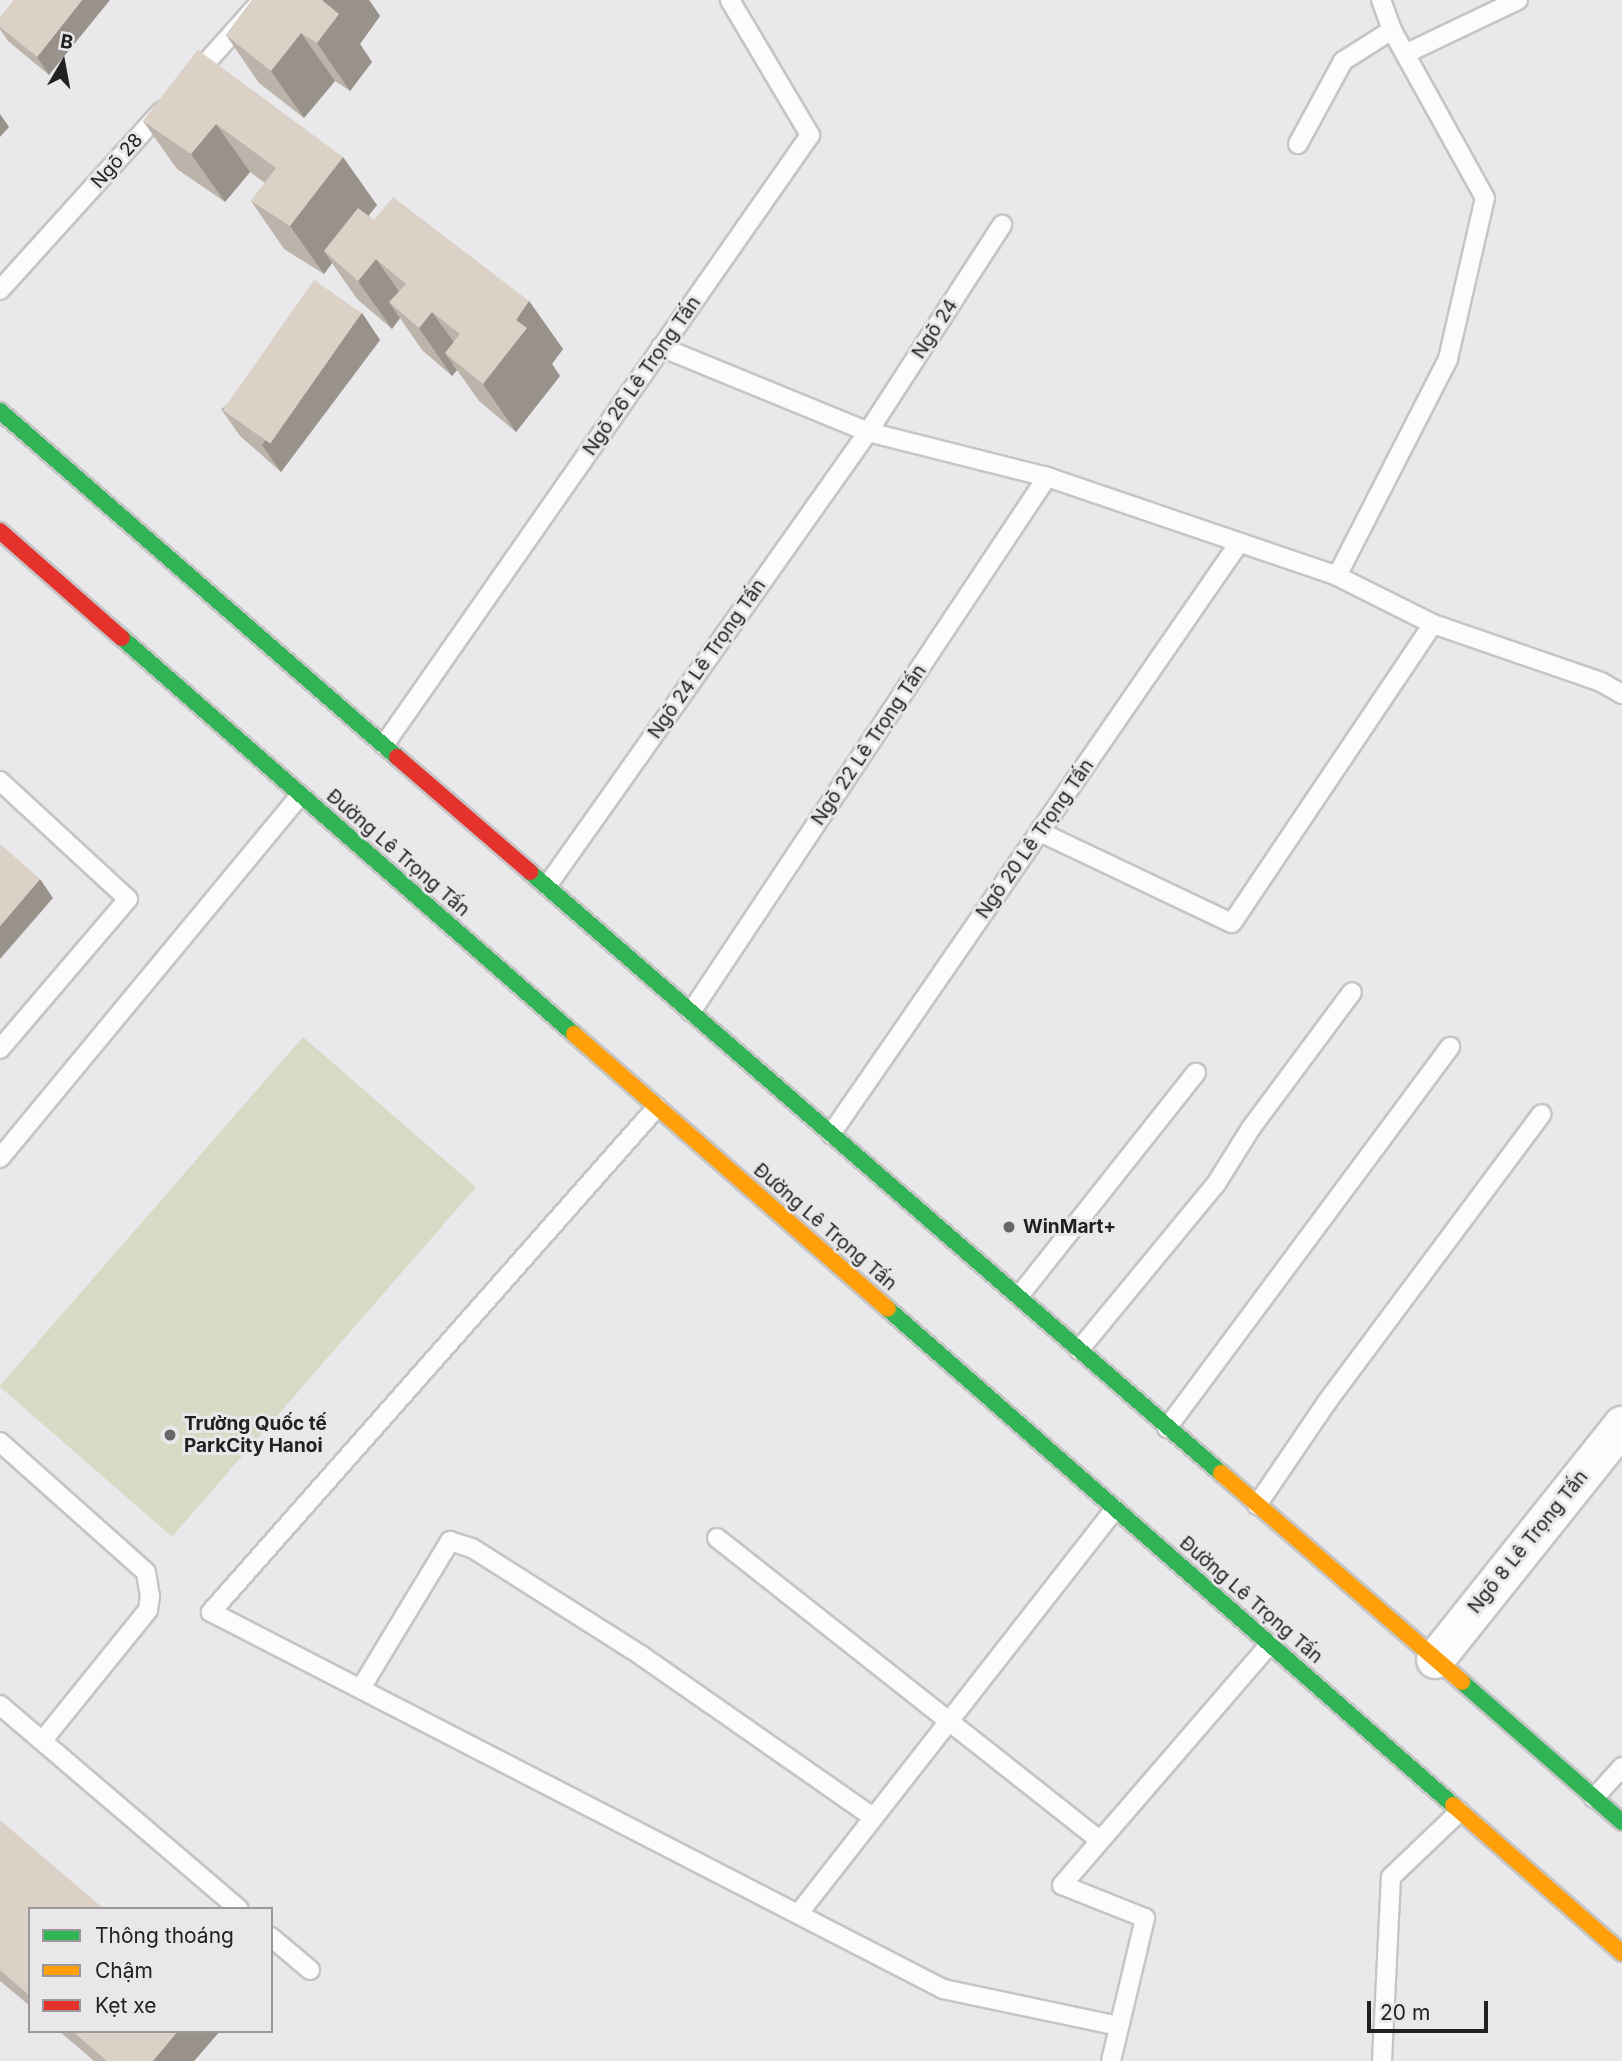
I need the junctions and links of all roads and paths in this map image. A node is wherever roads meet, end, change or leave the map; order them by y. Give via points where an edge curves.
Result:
1 (262, 0) edge
2 (730, 0) edge
3 (1381, 0) edge
4 (1518, 0) edge
5 (1392, 30) junction
6 (1407, 53) junction
7 (1298, 145) dead end
8 (1002, 225) dead end
9 (0, 290) edge
10 (661, 347) junction
11 (0, 411) edge
12 (868, 432) junction
13 (1047, 477) junction
14 (0, 531) edge
15 (1239, 543) junction
16 (1337, 576) junction
17 (1433, 624) junction
18 (1622, 694) edge
19 (384, 746) junction
20 (0, 781) edge
21 (300, 795) junction
22 (1040, 832) junction
23 (547, 886) junction
24 (1352, 992) dead end
25 (691, 1012) junction
26 (1450, 1047) dead end
27 (0, 1049) edge
28 (1196, 1073) dead end
29 (657, 1107) junction
30 (1542, 1114) dead end
31 (831, 1134) junction
32 (0, 1158) edge
33 (1019, 1296) junction
34 (1079, 1350) junction
35 (1622, 1425) edge
36 (1167, 1428) junction
37 (0, 1443) edge
38 (1257, 1505) junction
39 (1115, 1509) junction
40 (717, 1538) dead end
41 (1269, 1644) junction
42 (1435, 1659) junction
43 (361, 1688) junction
44 (0, 1704) edge
45 (950, 1720) junction
46 (43, 1740) junction
47 (1622, 1767) edge
48 (1594, 1798) junction
49 (1460, 1811) junction
50 (873, 1817) junction
51 (1622, 1822) edge
52 (1100, 1841) junction
53 (237, 1907) edge
54 (799, 1913) junction
55 (273, 1939) edge
56 (1622, 1953) edge
57 (310, 1970) dead end
58 (1118, 2026) junction
59 (1111, 2061) edge
60 (1382, 2061) edge

1 - 9 lane, Ngõ 28
2 - 10 lane, Ngõ 26 Lê Trọng Tấn via 810,135
3 - 5 lane
4 - 6 lane
5 - 6 lane
5 - 7 lane via 1343,61
6 - 16 lane via 1485,198 1448,359
8 - 12 lane, Ngõ 24
10 - 12 lane
10 - 19 lane, Ngõ 26 Lê Trọng Tấn
11 - 19 main road
12 - 13 lane
12 - 23 lane, Ngõ 24 Lê Trọng Tấn
13 - 15 lane
13 - 25 lane, Ngõ 22 Lê Trọng Tấn
14 - 21 main road, Đường Lê Trọng Tấn
15 - 16 lane
15 - 22 lane, Ngõ 20 Lê Trọng Tấn
16 - 17 lane
17 - 18 lane via 1601,682
17 - 22 lane via 1232,923
19 - 23 main road
20 - 27 lane via 128,899
21 - 29 main road, Đường Lê Trọng Tấn
21 - 32 lane
22 - 31 lane, Ngõ 20 Lê Trọng Tấn
23 - 25 main road
24 - 34 lane via 1216,1184
25 - 31 main road
26 - 36 lane
28 - 33 lane
29 - 39 main road, Đường Lê Trọng Tấn
29 - 43 lane via 211,1612
30 - 38 lane via 1327,1402
31 - 33 main road
33 - 34 main road
34 - 36 main road
35 - 42 street, Ngõ 8 Lê Trọng Tấn
36 - 38 main road
37 - 46 lane via 146,1572 150,1596 148,1610
38 - 42 main road
39 - 41 main road, Đường Lê Trọng Tấn
39 - 45 lane
40 - 45 lane
41 - 49 main road, Đường Lê Trọng Tấn
41 - 52 lane
42 - 48 main road
43 - 50 lane via 450,1541 472,1548 642,1656
43 - 54 lane
44 - 46 lane
45 - 50 lane
45 - 52 lane
46 - 53 lane
47 - 48 lane
48 - 51 main road
49 - 56 main road, Đường Lê Trọng Tấn
49 - 60 lane via 1391,1877
50 - 54 lane
52 - 58 lane via 1062,1885 1144,1918
54 - 58 lane via 943,1989
55 - 57 lane
58 - 59 lane

